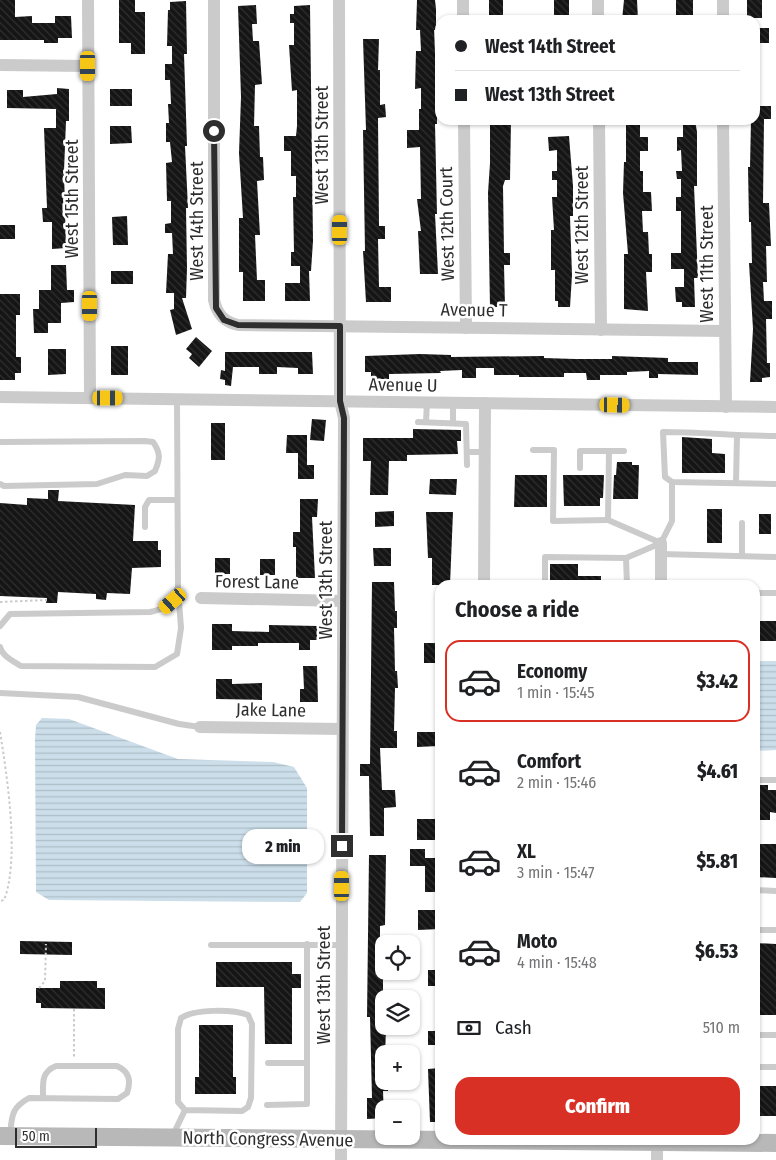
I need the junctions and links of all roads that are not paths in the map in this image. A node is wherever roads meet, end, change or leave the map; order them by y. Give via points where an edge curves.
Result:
1 (88, 0) edge
2 (214, 0) edge
3 (340, 0) edge
4 (462, 0) edge
5 (598, 0) edge
6 (723, 0) edge
7 (463, 15) edge
8 (598, 15) edge
9 (723, 15) edge
10 (0, 65) edge
11 (88, 66) junction
12 (464, 125) edge
13 (599, 125) edge
14 (723, 125) edge
15 (224, 320) joint
16 (340, 326) junction
17 (466, 328) junction
18 (601, 330) junction
19 (725, 331) junction
20 (0, 397) edge
21 (90, 398) junction
22 (177, 399) junction
23 (340, 401) junction
24 (427, 402) junction
25 (453, 403) junction
26 (485, 403) junction
27 (726, 407) junction
28 (776, 407) edge
29 (418, 422) dead end
30 (426, 422) junction
31 (453, 423) junction
32 (737, 436) junction
33 (776, 436) edge
34 (0, 442) edge
35 (533, 450) dead end
36 (609, 451) junction
37 (624, 451) dead end
38 (467, 452) junction
39 (485, 452) junction
40 (467, 465) dead end
41 (580, 468) dead end
42 (672, 482) junction
43 (736, 483) junction
44 (0, 484) edge
45 (776, 484) edge
46 (177, 500) junction
47 (608, 520) junction
48 (742, 523) dead end
49 (145, 526) dead end
50 (661, 548) junction
51 (742, 556) junction
52 (776, 557) edge
53 (626, 558) junction
54 (484, 580) edge
55 (545, 580) edge
56 (627, 580) edge
57 (661, 580) edge
58 (178, 588) junction
59 (760, 593) edge
60 (776, 593) edge
61 (201, 598) dead end
62 (344, 601) junction
63 (0, 626) edge
64 (0, 647) edge
65 (0, 693) edge
66 (200, 727) joint
67 (342, 729) junction
68 (760, 780) edge
69 (776, 780) edge
70 (760, 890) edge
71 (776, 890) edge
72 (760, 930) edge
73 (776, 930) edge
74 (307, 944) junction
75 (211, 945) dead end
76 (342, 945) junction
77 (760, 1035) edge
78 (776, 1035) edge
79 (268, 1063) dead end
80 (307, 1063) junction
81 (760, 1067) edge
82 (776, 1068) edge
83 (43, 1097) junction
84 (267, 1105) dead end
85 (185, 1110) junction
86 (5, 1137) edge
87 (171, 1138) junction
88 (341, 1140) junction
89 (435, 1141) edge
90 (776, 1144) edge
91 (581, 1145) edge
92 (746, 1145) edge
93 (760, 1145) edge
94 (657, 1148) edge
95 (341, 1160) edge

1 - 11 street, West 15th Street
2 - 15 street, West 14th Street via 214,300
3 - 16 street, West 13th Street
4 - 7 street
5 - 8 street
6 - 9 street
10 - 11 street
11 - 21 street, West 15th Street
12 - 17 street, West 12th Court
13 - 18 street, West 12th Street
14 - 19 street, West 11th Street
15 - 16 street, Avenue T via 238,325
16 - 17 street, Avenue T
16 - 23 street, West 13th Street
17 - 18 street, Avenue T
18 - 19 street, Avenue T
19 - 27 street, West 11th Street
20 - 21 street, Avenue U
21 - 22 street, Avenue U
22 - 23 street, Avenue U
22 - 46 lane
23 - 24 street, Avenue U
23 - 62 street, West 13th Street via 344,418
24 - 25 street, Avenue U
24 - 30 lane
25 - 26 street, Avenue U
25 - 31 lane
26 - 27 street, Avenue U
26 - 39 street
27 - 28 street, Avenue U
29 - 30 lane
30 - 31 lane
31 - 38 lane via 466,424
32 - 33 lane
32 - 42 lane via 712,432 663,432 665,477
32 - 43 lane
34 - 44 lane via 145,441 153,442 159,450 160,460 155,471 147,476 125,475 98,484
35 - 47 lane via 554,450 553,521
36 - 37 lane
36 - 41 lane via 580,451
36 - 47 lane
38 - 39 lane
38 - 40 lane
39 - 54 street
42 - 43 lane
42 - 50 lane via 672,521
43 - 45 lane
46 - 49 lane via 148,500
46 - 58 lane
47 - 50 lane
48 - 51 lane
50 - 51 lane
50 - 53 lane
50 - 57 street
51 - 52 lane
53 - 55 lane via 545,557
53 - 56 lane
58 - 63 lane via 173,601 163,609 150,612 10,614
58 - 64 lane via 181,628 177,654 155,667 21,666 10,660
59 - 60 lane
61 - 62 street, Forest Lane
62 - 67 street, West 13th Street
65 - 66 lane via 78,697
66 - 67 street, Jake Lane
67 - 76 street, West 13th Street
68 - 69 lane
70 - 71 lane
72 - 73 lane
74 - 75 lane
74 - 76 lane
74 - 80 lane
76 - 88 street, West 13th Street
77 - 78 lane
79 - 80 lane
80 - 84 lane via 307,1104
81 - 82 lane
83 - 83 lane via 118,1099 127,1093 130,1080 124,1069 117,1066 56,1066 44,1074
83 - 86 lane via 29,1098 18,1104
85 - 85 lane via 242,1111 248,1107 251,1098 252,1024 248,1015 238,1012 189,1013 181,1018 178,1029 178,1102
85 - 87 lane
86 - 87 street, North Congress Avenue
87 - 88 street, North Congress Avenue
88 - 89 street, North Congress Avenue
88 - 95 street, West 13th Street
90 - 93 street, North Congress Avenue
91 - 94 street, North Congress Avenue
92 - 94 street, North Congress Avenue

